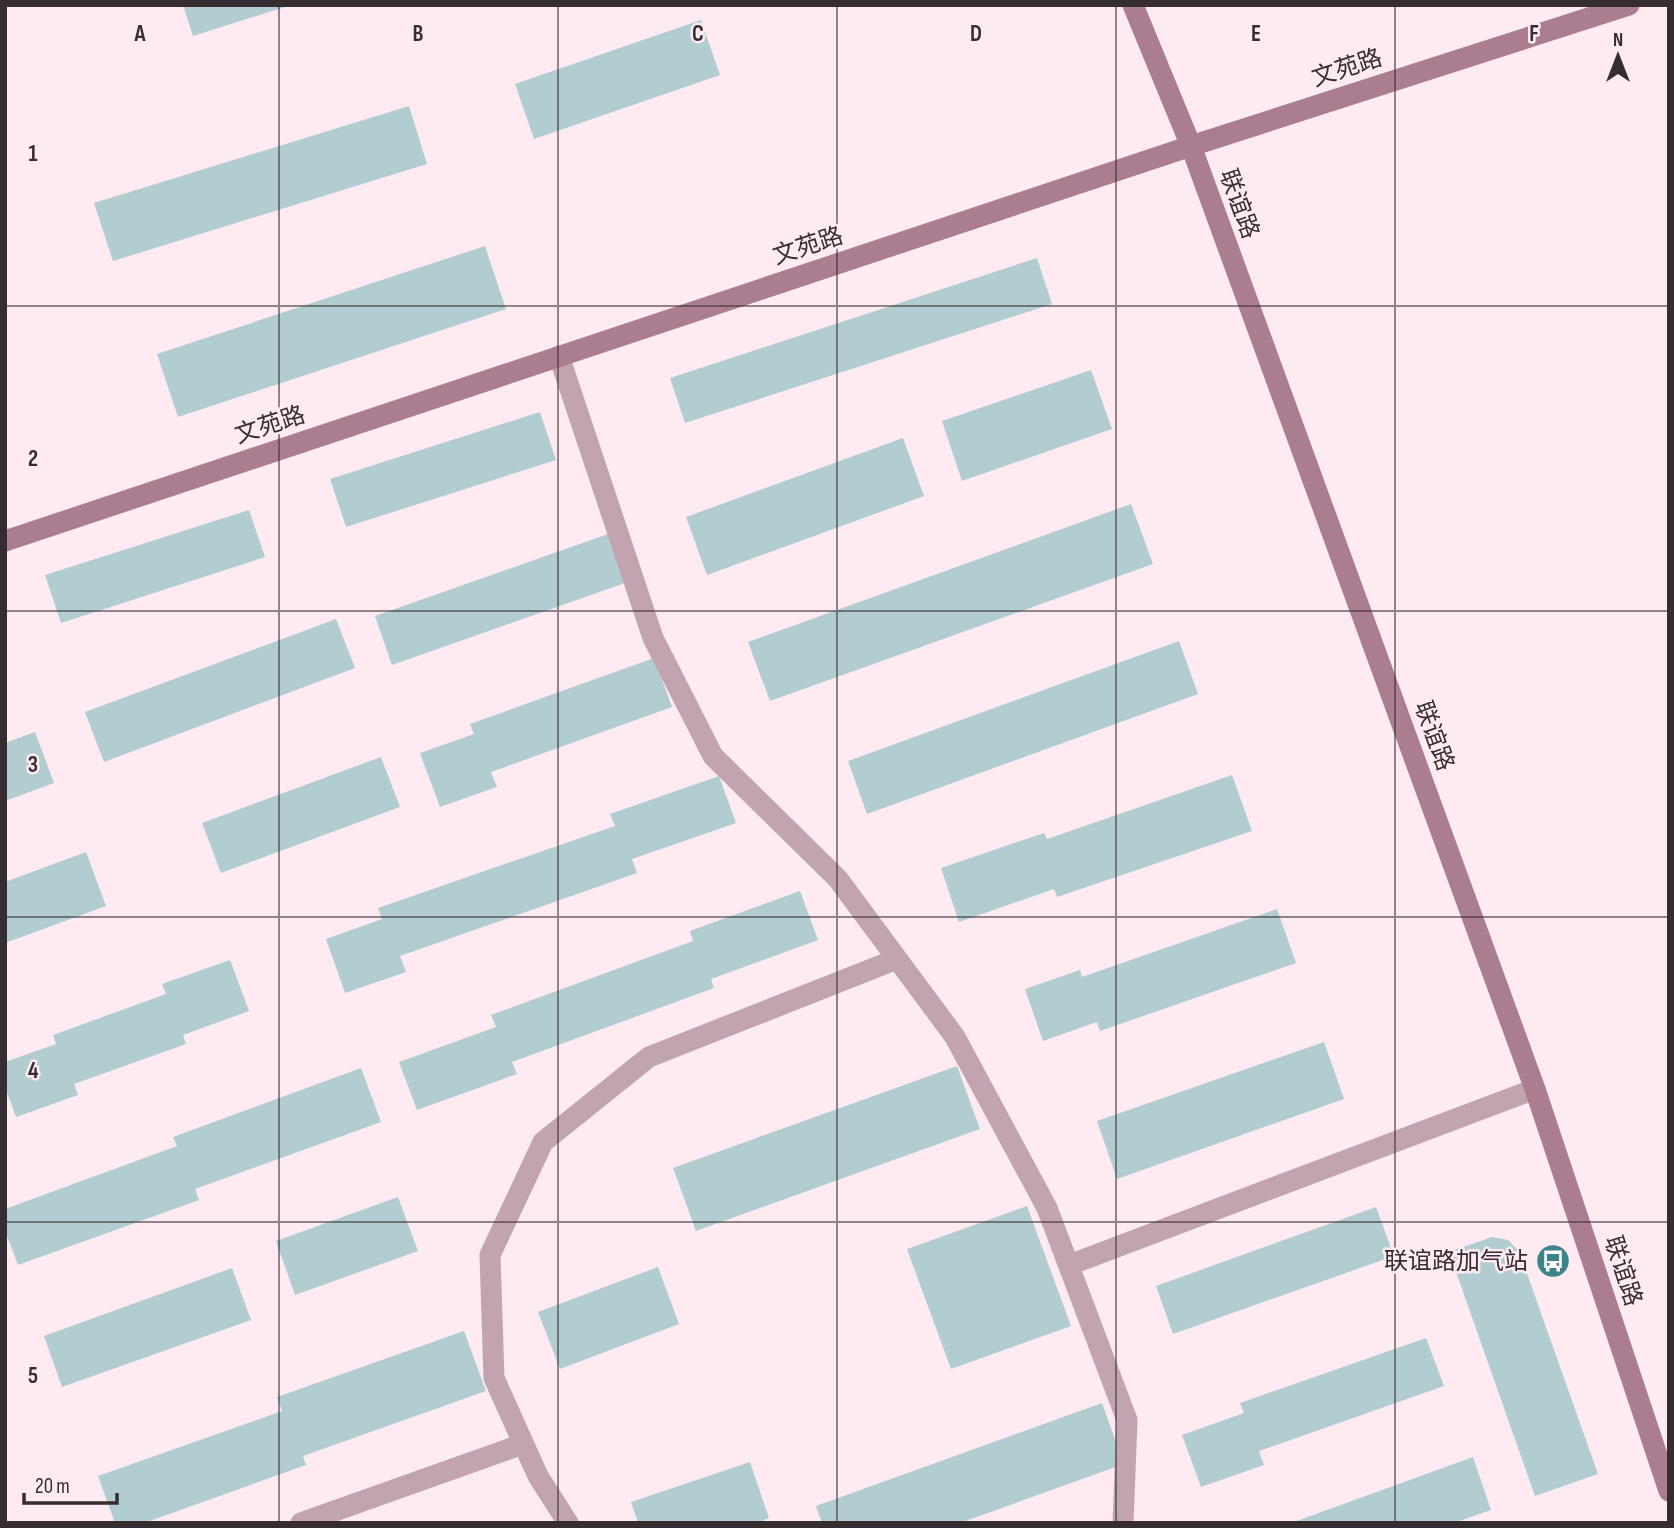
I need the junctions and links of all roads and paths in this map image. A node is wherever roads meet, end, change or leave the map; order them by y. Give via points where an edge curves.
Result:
1 (1133, 5) edge
2 (1629, 5) edge
3 (1191, 146) junction
4 (559, 356) junction
5 (5, 541) edge
6 (897, 959) junction
7 (1535, 1089) junction
8 (1069, 1265) junction
9 (523, 1444) junction
10 (1669, 1491) edge
11 (300, 1523) edge
12 (568, 1523) edge
13 (1123, 1523) edge

1 - 3 street, 联谊路
2 - 3 street, 文苑路
3 - 4 street, 文苑路
3 - 7 street, 联谊路
4 - 5 street, 文苑路
4 - 6 street via 653,638 713,756 838,879
6 - 8 street via 955,1037 1047,1208
6 - 9 street via 649,1057 543,1142 490,1255 494,1378
7 - 8 street
7 - 10 street, 联谊路
8 - 13 street via 1127,1420
9 - 11 street
9 - 12 street

